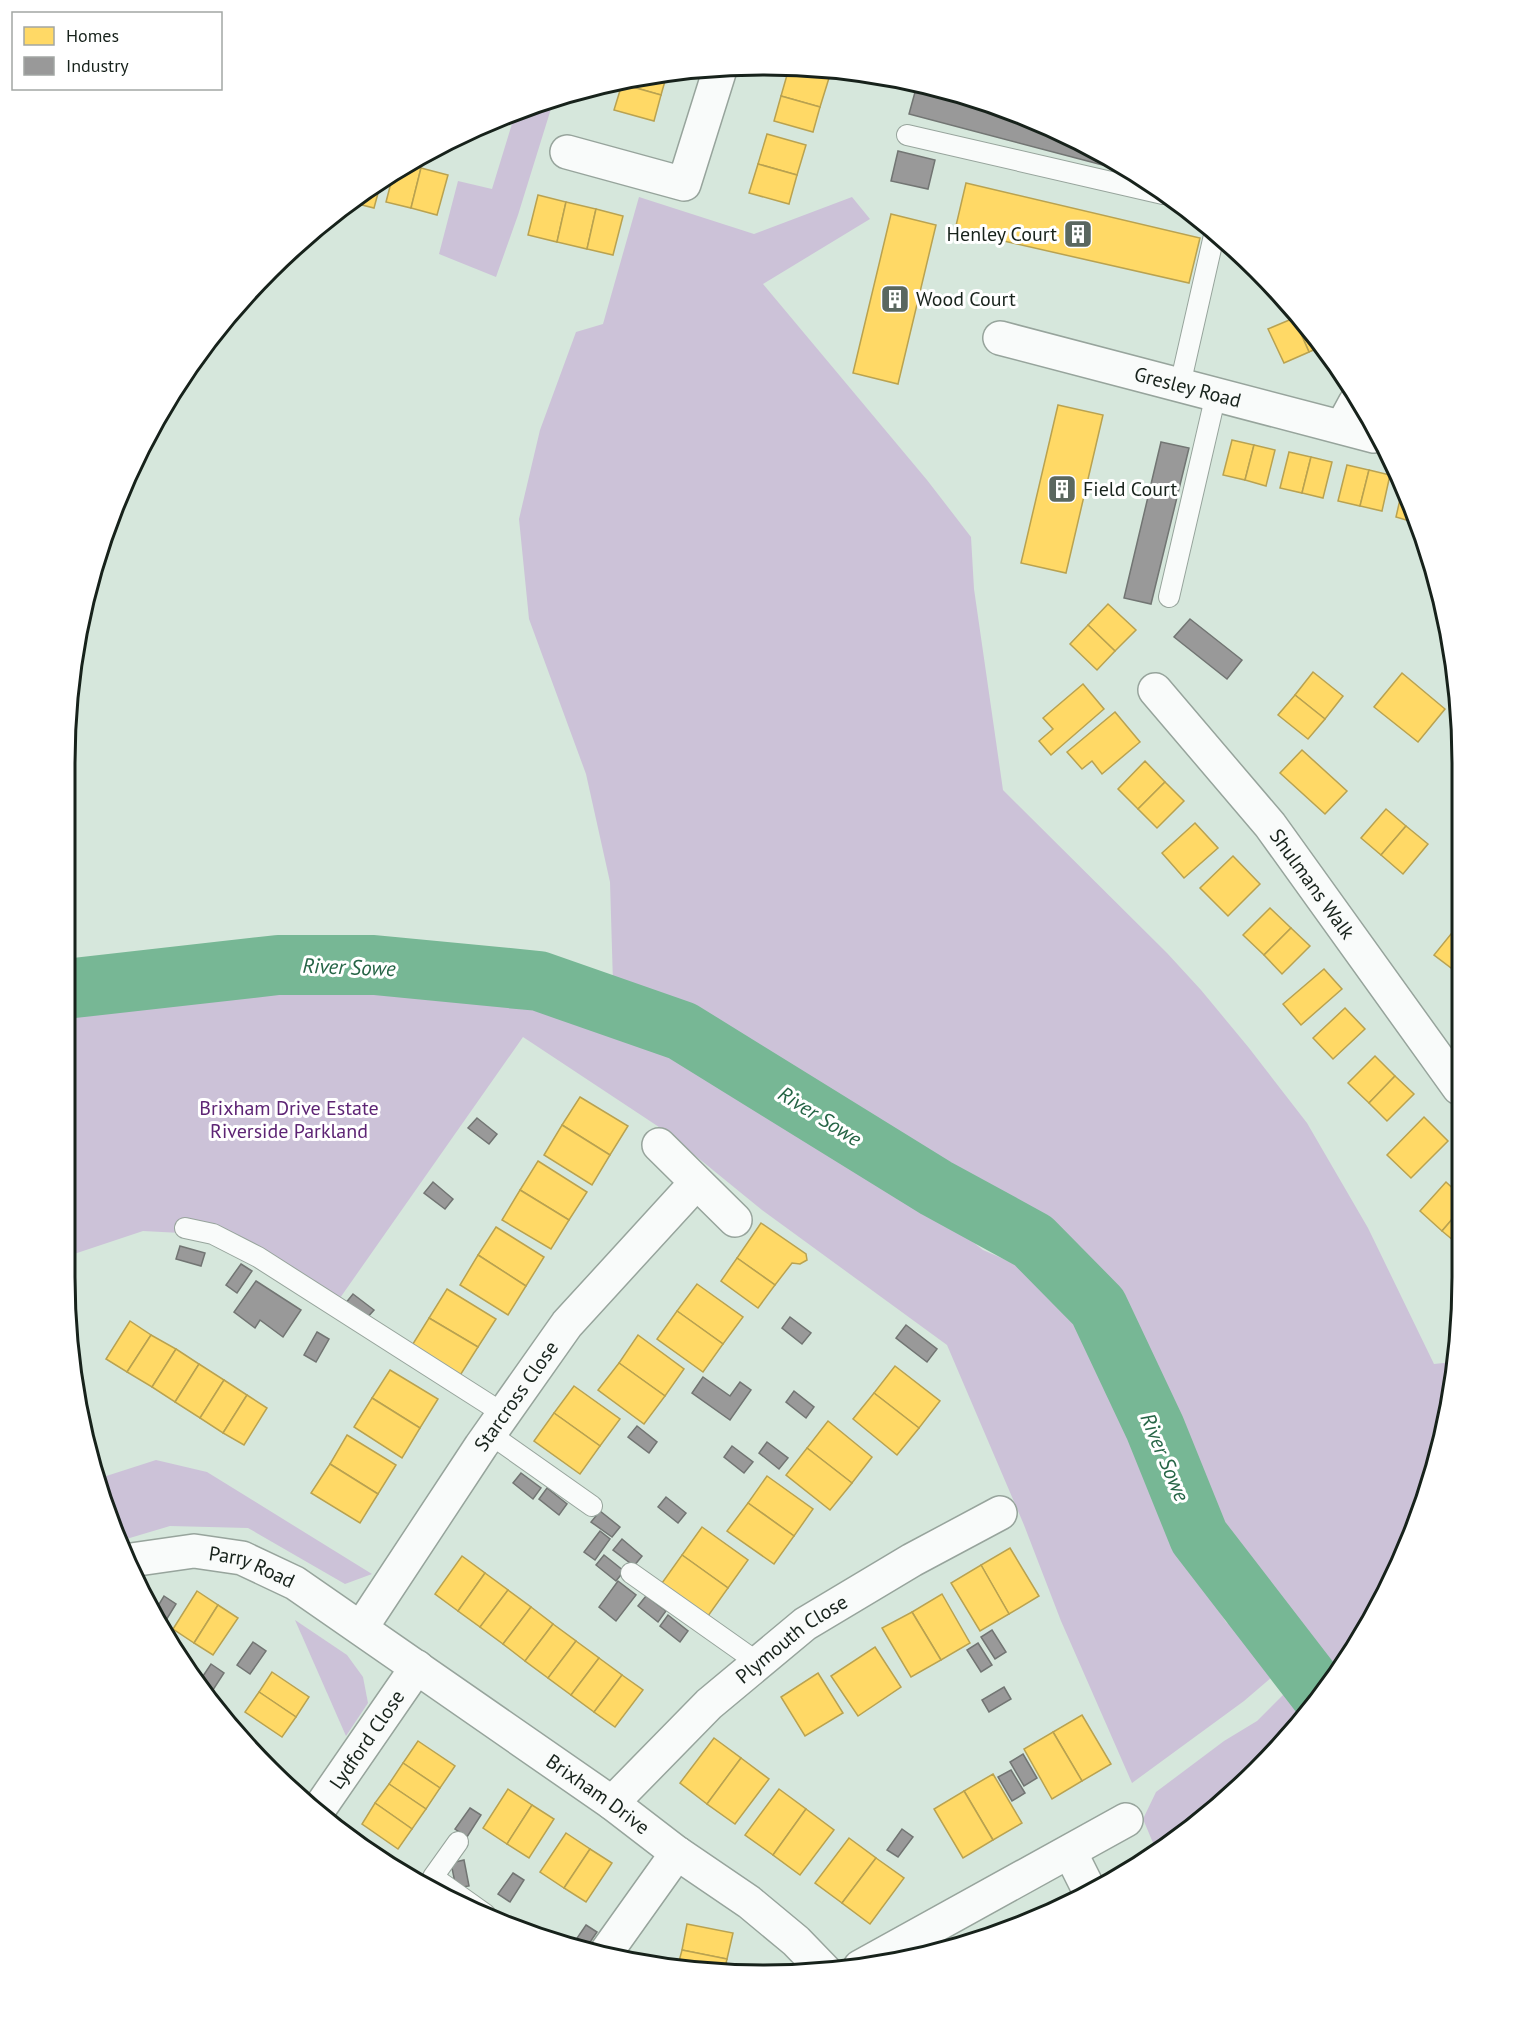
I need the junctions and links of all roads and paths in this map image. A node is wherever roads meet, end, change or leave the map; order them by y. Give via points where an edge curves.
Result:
1 (718, 76) edge
2 (907, 135) dead end
3 (567, 152) dead end
4 (1144, 190) edge
5 (1212, 242) edge
6 (1000, 338) dead end
7 (1180, 385) junction
8 (1216, 394) junction
9 (1349, 415) edge
10 (1365, 428) edge
11 (1169, 597) dead end
12 (1155, 690) dead end
13 (1452, 1078) edge
14 (659, 1145) dead end
15 (696, 1183) junction
16 (735, 1220) dead end
17 (185, 1228) dead end
18 (497, 1424) junction
19 (592, 1506) dead end
20 (1000, 1513) dead end
21 (136, 1559) edge
22 (631, 1573) dead end
23 (361, 1628) junction
24 (757, 1662) junction
25 (417, 1667) junction
26 (612, 1803) junction
27 (322, 1804) edge
28 (1126, 1820) dead end
29 (458, 1842) dead end
30 (677, 1852) junction
31 (1070, 1852) junction
32 (1086, 1884) edge
33 (451, 1890) edge
34 (610, 1948) edge
35 (883, 1954) edge
36 (817, 1963) edge

1 - 3 street via 684,184
2 - 4 lane
5 - 7 lane
6 - 7 street, Gresley Road
7 - 8 street, Gresley Road
8 - 9 street, Gresley Road
8 - 11 lane
9 - 10 street, Gresley Road
12 - 13 street, Shulmans Walk via 1270,825
14 - 15 street
15 - 16 street
15 - 18 street, Starcross Close via 567,1324
17 - 18 lane via 213,1234 258,1257
18 - 19 lane
18 - 23 street, Starcross Close
20 - 24 street, Plymouth Close via 805,1624
21 - 23 street, Parry Road via 194,1551 242,1558 296,1583
22 - 24 lane
23 - 25 street, Brixham Drive
24 - 26 street, Plymouth Close via 709,1704
25 - 26 street, Brixham Drive
25 - 27 street, Lydford Close
26 - 30 street, Brixham Drive
28 - 31 street
29 - 33 lane via 433,1877
30 - 34 street
30 - 36 street, Brixham Drive via 749,1902
31 - 32 street
31 - 35 street

